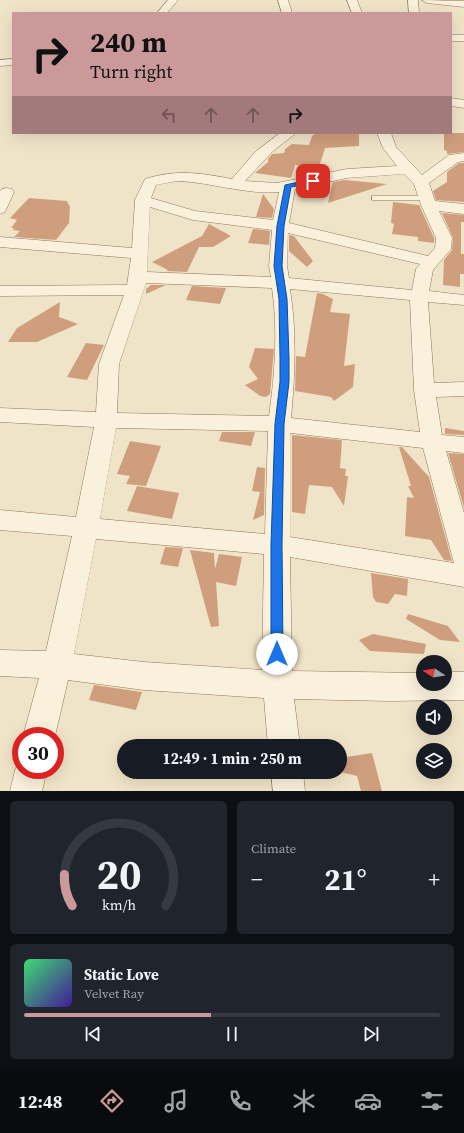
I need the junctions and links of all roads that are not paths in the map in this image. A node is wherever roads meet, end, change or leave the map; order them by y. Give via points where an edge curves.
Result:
1 (174, 0) edge
2 (282, 0) edge
3 (352, 0) edge
4 (412, 0) edge
5 (427, 0) edge
6 (464, 4) edge
7 (163, 12) edge
8 (287, 12) edge
9 (357, 12) edge
10 (414, 12) edge
11 (452, 38) edge
12 (464, 38) edge
13 (12, 62) edge
14 (0, 63) edge
15 (452, 102) edge
16 (464, 104) edge
17 (288, 134) edge
18 (384, 134) edge
19 (462, 155) edge
20 (408, 170) junction
21 (421, 182) junction
22 (236, 183) junction
23 (288, 186) junction
24 (7, 192) dead end
25 (375, 198) dead end
26 (143, 200) junction
27 (428, 202) junction
28 (0, 209) edge
29 (464, 209) edge
30 (280, 226) junction
31 (0, 242) edge
32 (139, 254) junction
33 (432, 262) junction
34 (136, 283) junction
35 (280, 283) junction
36 (0, 292) edge
37 (419, 297) junction
38 (464, 300) edge
39 (464, 389) edge
40 (424, 390) junction
41 (0, 415) edge
42 (106, 420) junction
43 (279, 424) junction
44 (432, 441) junction
45 (464, 445) edge
46 (0, 520) edge
47 (86, 528) junction
48 (277, 545) junction
49 (464, 558) edge
50 (464, 576) edge
51 (0, 663) edge
52 (57, 664) junction
53 (277, 685) junction
54 (464, 686) edge
55 (41, 727) edge
56 (283, 739) edge
57 (29, 779) edge
58 (288, 779) edge
59 (26, 791) edge
60 (290, 791) edge

1 - 7 street
2 - 8 street
3 - 9 street
4 - 10 street
5 - 6 street
11 - 12 street
13 - 14 street
15 - 16 street
17 - 22 street via 269,147
18 - 20 street via 390,148
19 - 21 street
20 - 21 street
20 - 23 street via 357,172
21 - 27 street
22 - 23 street via 267,188
22 - 26 street via 160,177 150,182
23 - 30 street
24 - 28 street
25 - 27 lane
26 - 30 street via 193,215
26 - 32 street
27 - 29 street
27 - 33 street via 444,238 443,249
30 - 33 street
30 - 35 street
31 - 32 street
32 - 34 street
33 - 37 street via 425,269
34 - 35 street
34 - 36 street
34 - 42 street via 109,364
35 - 37 street
35 - 43 street via 285,340
37 - 38 street
37 - 40 street
39 - 40 street
40 - 44 street
41 - 42 street
42 - 43 street
42 - 47 street
43 - 44 street
43 - 48 street
44 - 45 street
44 - 49 street
46 - 47 street
47 - 48 street
47 - 52 street
48 - 50 street
48 - 53 street
51 - 52 street
52 - 53 street via 144,676
52 - 55 street
53 - 54 street
53 - 56 street
57 - 59 street
58 - 60 street

